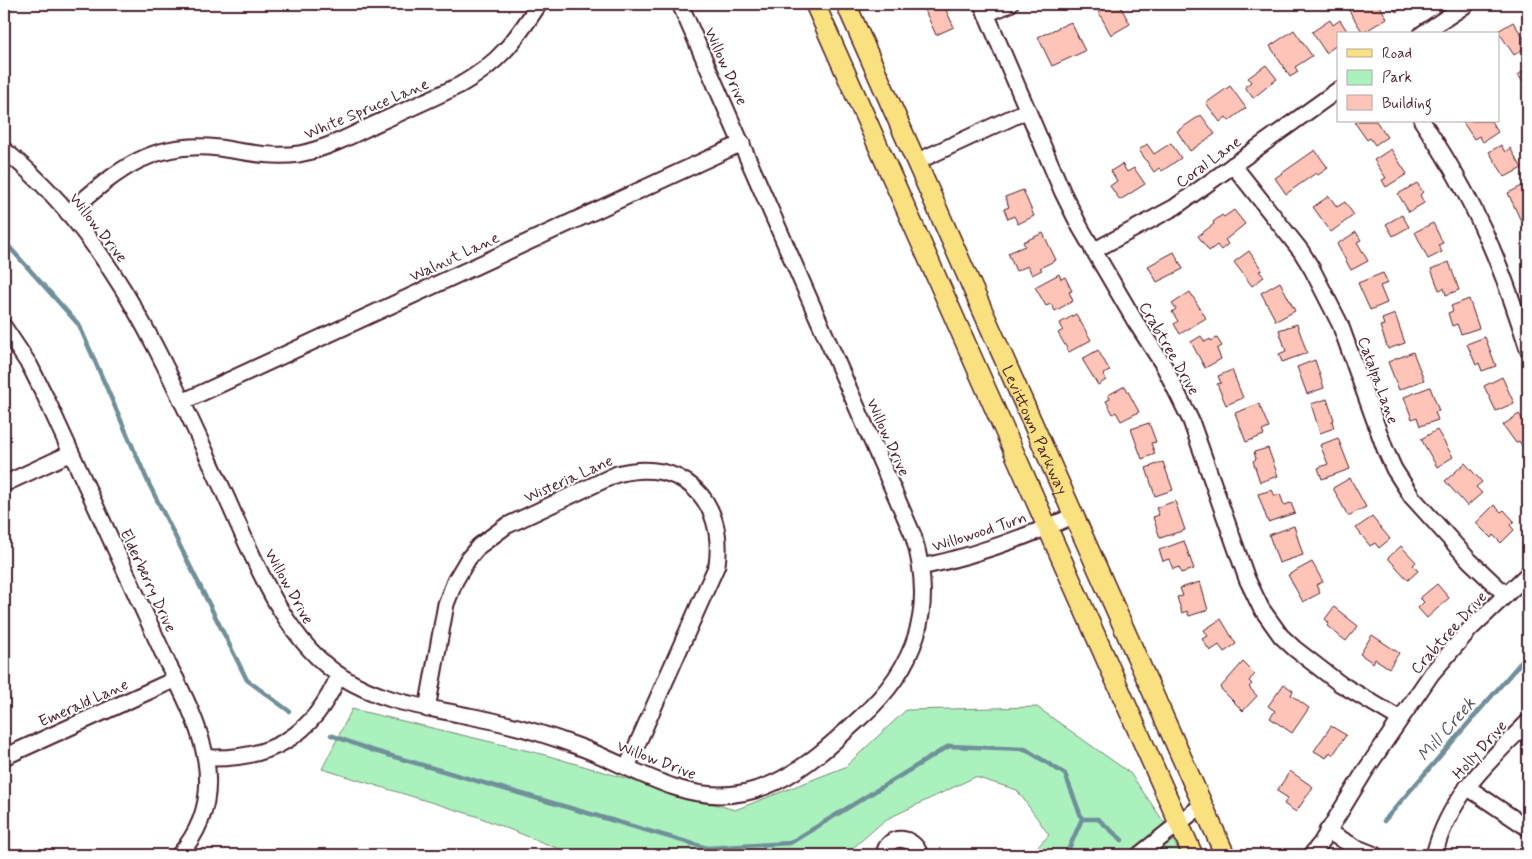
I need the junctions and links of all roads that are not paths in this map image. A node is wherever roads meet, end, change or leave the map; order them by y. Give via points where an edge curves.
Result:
1 (539, 4) edge
2 (680, 4) edge
3 (815, 4) edge
4 (846, 4) edge
5 (1010, 4) edge
6 (1467, 4) edge
7 (984, 9) edge
8 (1425, 32) edge
9 (1337, 91) edge
10 (1028, 110) junction
11 (1423, 122) edge
12 (742, 143) junction
13 (4, 150) edge
14 (916, 162) junction
15 (1233, 165) junction
16 (68, 213) junction
17 (1093, 251) junction
18 (4, 327) edge
19 (1528, 348) edge
20 (182, 402) junction
21 (71, 453) junction
22 (4, 484) edge
23 (1073, 516) junction
24 (1047, 528) junction
25 (921, 567) junction
26 (1528, 574) edge
27 (1506, 595) junction
28 (339, 676) junction
29 (176, 680) junction
30 (427, 708) junction
31 (1400, 719) junction
32 (1528, 722) edge
33 (4, 757) edge
34 (206, 758) junction
35 (627, 767) junction
36 (1467, 787) junction
37 (1202, 805) junction
38 (1179, 824) junction
39 (1528, 828) edge
40 (1328, 831) junction
41 (179, 855) edge
42 (884, 855) edge
43 (920, 855) edge
44 (1139, 855) edge
45 (1193, 855) edge
46 (1225, 855) edge
47 (1311, 855) edge
48 (1375, 855) edge
49 (1434, 855) edge

1 - 16 street, White Spruce Lane via 506,52 476,76 330,145 295,154 204,147 171,149 148,155 126,166
2 - 12 street, Willow Drive
3 - 24 main road, Levittown Parkway
4 - 14 main road, Levittown Parkway
5 - 7 street
6 - 8 street
7 - 10 street, Crabtree Drive
9 - 15 street, Coral Lane
10 - 14 street
10 - 17 street, Crabtree Drive via 1063,193
11 - 19 street via 1462,184 1482,225
12 - 20 street, Walnut Lane
12 - 25 street, Willow Drive via 912,534
13 - 16 street, Willow Drive
14 - 23 main road, Levittown Parkway
15 - 17 street, Coral Lane via 1174,207
15 - 27 street, Catalpa Lane via 1312,269 1340,324 1385,449 1412,498
16 - 20 street, Willow Drive via 125,292
17 - 31 street, Crabtree Drive via 1180,397 1247,579 1261,608 1295,649 1339,683
18 - 21 street, Elderberry Drive via 30,366
20 - 28 street, Willow Drive via 284,616 311,652
21 - 22 street
21 - 29 street, Elderberry Drive
23 - 24 street, Willowood Turn
23 - 37 main road, Levittown Parkway
24 - 25 street, Willowood Turn via 955,560
24 - 38 main road, Levittown Parkway
25 - 35 street, Willow Drive via 922,612 910,654 898,677 860,719 788,777 751,791 712,795 673,786
26 - 27 street, Crabtree Drive
27 - 31 street, Crabtree Drive via 1455,646
28 - 30 street, Willow Drive via 376,696
28 - 34 street via 320,710 306,726 284,742 251,755
29 - 33 street, Emerald Lane
29 - 34 street, Elderberry Drive
30 - 35 street, Willow Drive via 531,730
30 - 35 street, Wisteria Lane via 446,604 455,581 479,546 506,526 617,474 634,469 663,472 675,476 698,493 714,518 719,547 716,565
31 - 40 street, Crabtree Drive
32 - 36 street, Holly Drive
34 - 41 street, Elderberry Drive via 207,800 195,833
36 - 39 street
36 - 49 street, Holly Drive via 1450,813
37 - 38 street
37 - 46 main road, Levittown Parkway
38 - 44 street
38 - 45 main road, Levittown Parkway
40 - 47 street, Crabtree Drive
40 - 48 street
42 - 43 street via 888,845 900,839 911,841

